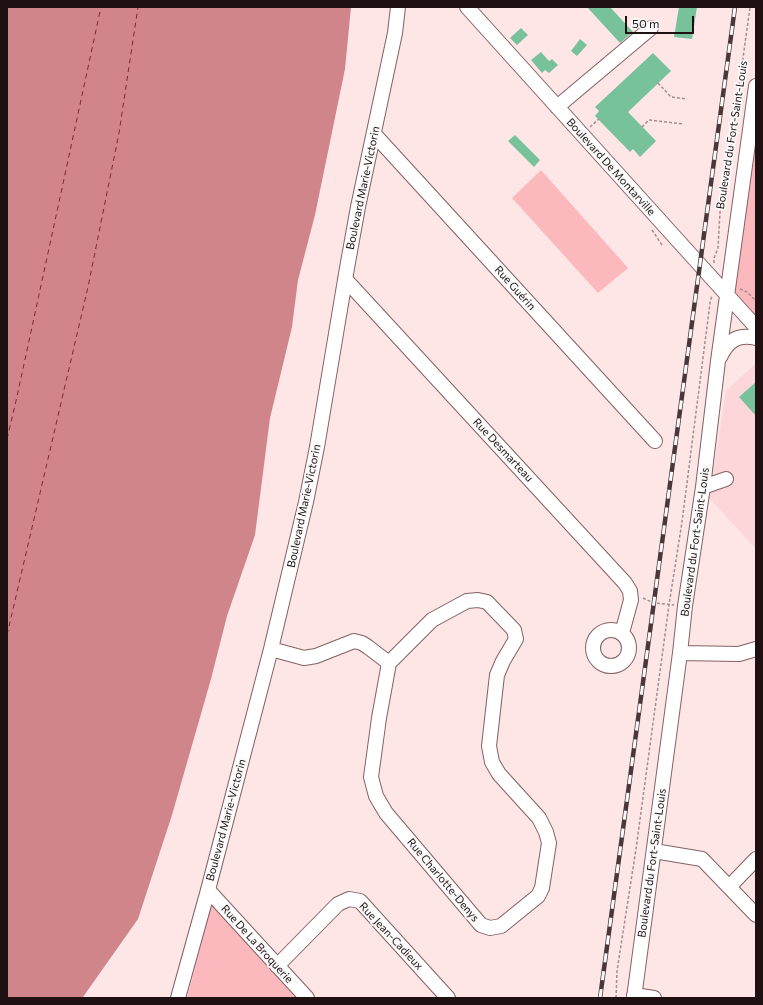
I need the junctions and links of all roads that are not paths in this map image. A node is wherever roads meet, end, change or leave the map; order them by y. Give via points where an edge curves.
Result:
1 (398, 7) edge
2 (467, 7) edge
3 (652, 28) dead end
4 (756, 86) edge
5 (557, 107) junction
6 (374, 134) junction
7 (345, 279) junction
8 (727, 296) junction
9 (756, 327) edge
10 (756, 338) edge
11 (718, 360) junction
12 (656, 441) dead end
13 (726, 479) dead end
14 (703, 487) junction
15 (622, 633) dead end
16 (272, 649) junction
17 (756, 649) edge
18 (680, 653) junction
19 (389, 663) junction
20 (654, 852) junction
21 (756, 859) edge
22 (729, 887) junction
23 (208, 890) junction
24 (756, 915) edge
25 (277, 966) junction
26 (634, 997) edge
27 (178, 998) edge
28 (307, 998) edge
29 (448, 998) edge
30 (654, 998) edge

1 - 6 street, Boulevard Marie-Victorin
2 - 5 street, Boulevard De Montarville
3 - 5 street
4 - 8 street, Boulevard du Fort-Saint-Louis
5 - 8 street, Boulevard De Montarville
6 - 7 street, Boulevard Marie-Victorin
6 - 12 street, Rue Guérin
7 - 15 street, Rue Desmarteau via 620,578 630,592 631,600
7 - 16 street, Boulevard Marie-Victorin via 308,495
8 - 9 street, Boulevard De Montarville
8 - 11 street, Boulevard du Fort-Saint-Louis
10 - 11 street via 746,336 733,340
11 - 14 street, Boulevard du Fort-Saint-Louis
13 - 14 street
14 - 18 street, Boulevard du Fort-Saint-Louis
16 - 19 street via 304,658 354,642 362,642
16 - 23 street, Boulevard Marie-Victorin
17 - 18 street via 739,654
18 - 20 street, Boulevard du Fort-Saint-Louis
19 - 19 street, Rue Charlotte-Denys via 432,620 467,601 487,602 514,630 516,639 496,676 489,746 492,762 499,774 539,818 549,843 542,888 538,896 501,926 490,928 481,925 386,813 376,796 371,776
20 - 22 street via 702,859
20 - 26 street, Boulevard du Fort-Saint-Louis
21 - 22 street
22 - 24 street
23 - 25 street, Rue De La Broquerie
23 - 27 street, Boulevard Marie-Victorin
25 - 28 street, Rue De La Broquerie
25 - 29 street, Rue Jean-Cadieux via 338,904 360,900
26 - 30 street

